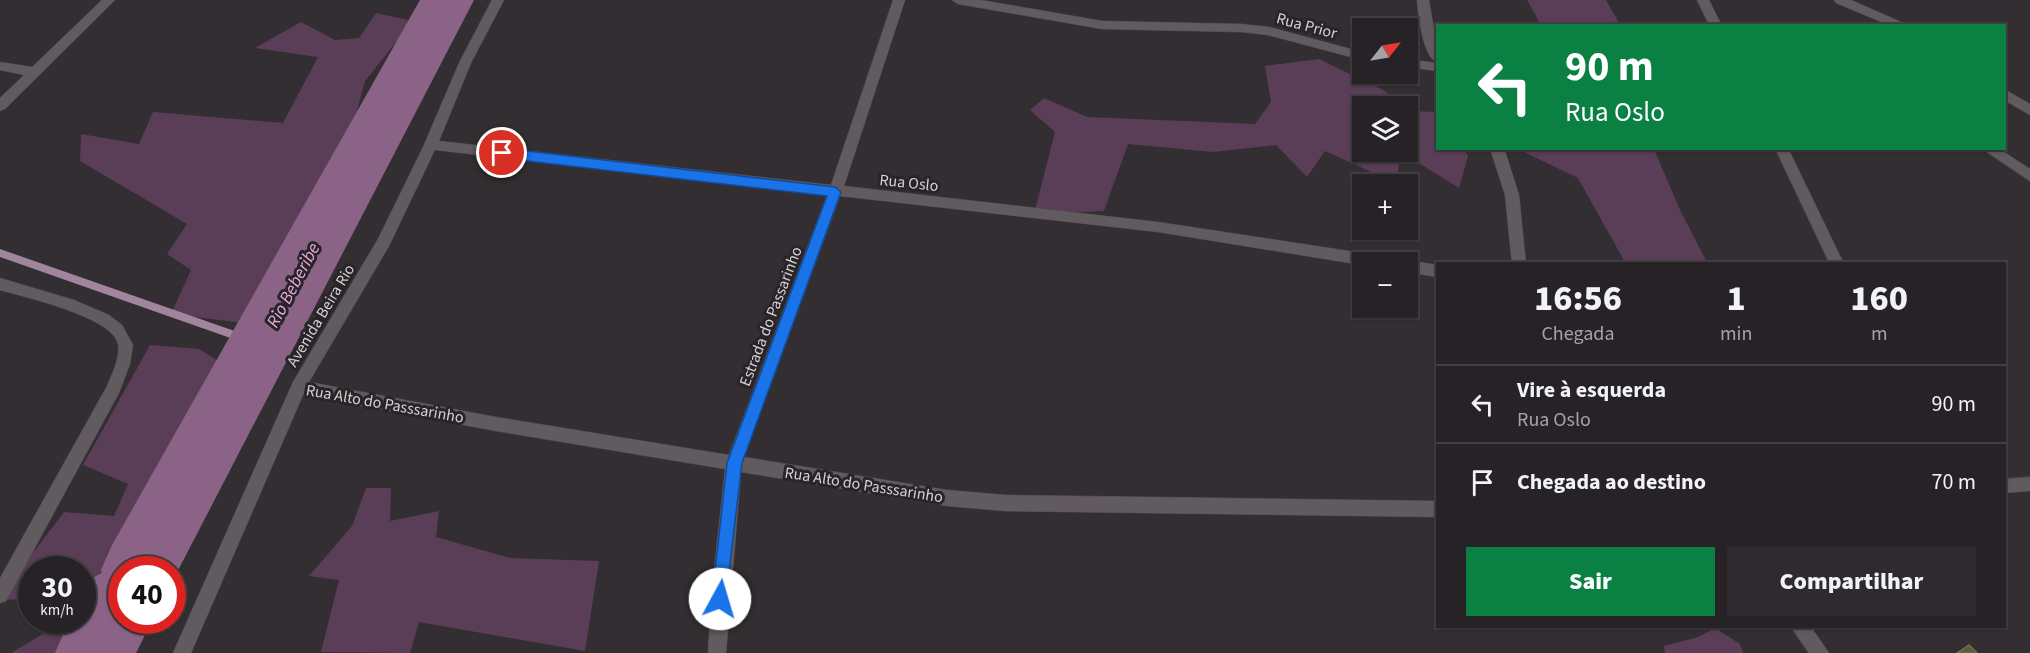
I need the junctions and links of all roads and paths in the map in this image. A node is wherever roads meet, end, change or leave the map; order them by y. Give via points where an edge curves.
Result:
1 (109, 0) edge
2 (498, 0) edge
3 (899, 0) edge
4 (958, 0) edge
5 (1423, 0) edge
6 (1703, 0) edge
7 (1840, 0) edge
8 (1715, 24) edge
9 (1899, 24) edge
10 (1352, 54) edge
11 (1436, 55) edge
12 (1418, 64) edge
13 (0, 66) edge
14 (1436, 67) edge
15 (33, 72) junction
16 (2006, 95) edge
17 (0, 105) edge
18 (2030, 110) edge
19 (431, 145) junction
20 (1498, 150) edge
21 (1781, 150) edge
22 (1990, 150) edge
23 (2030, 176) edge
24 (835, 192) junction
25 (1352, 257) edge
26 (1519, 262) edge
27 (1836, 262) edge
28 (1418, 268) edge
29 (1436, 271) edge
30 (0, 284) edge
31 (298, 387) junction
32 (734, 463) junction
33 (2030, 484) edge
34 (2006, 486) edge
35 (1436, 509) edge
36 (0, 595) edge
37 (1801, 628) edge
38 (182, 653) edge
39 (717, 653) edge
40 (1820, 653) edge

1 - 15 street
2 - 19 street, Avenida Beira Rio via 465,63
3 - 24 street, Estrada do Passarinho
4 - 10 street, Rua Prior via 1101,25 1269,31
5 - 11 street via 1426,26
6 - 8 street
7 - 9 street
12 - 14 street
13 - 15 street
15 - 17 street
16 - 18 street
19 - 24 street, Rua Oslo
19 - 31 street, Avenida Beira Rio via 384,242
20 - 26 street via 1512,195
21 - 27 street
22 - 23 street
24 - 25 street, Rua Oslo via 1158,227
24 - 32 street, Estrada do Passarinho
28 - 29 street
30 - 36 street via 80,308 114,325 125,340 114,388
31 - 32 street, Rua Alto do Passsarinho
31 - 38 street, Avenida Beira Rio
32 - 35 street, Rua Alto do Passsarinho via 946,498 1005,503
32 - 39 street, Estrada do Passarinho
33 - 34 street
37 - 40 street

